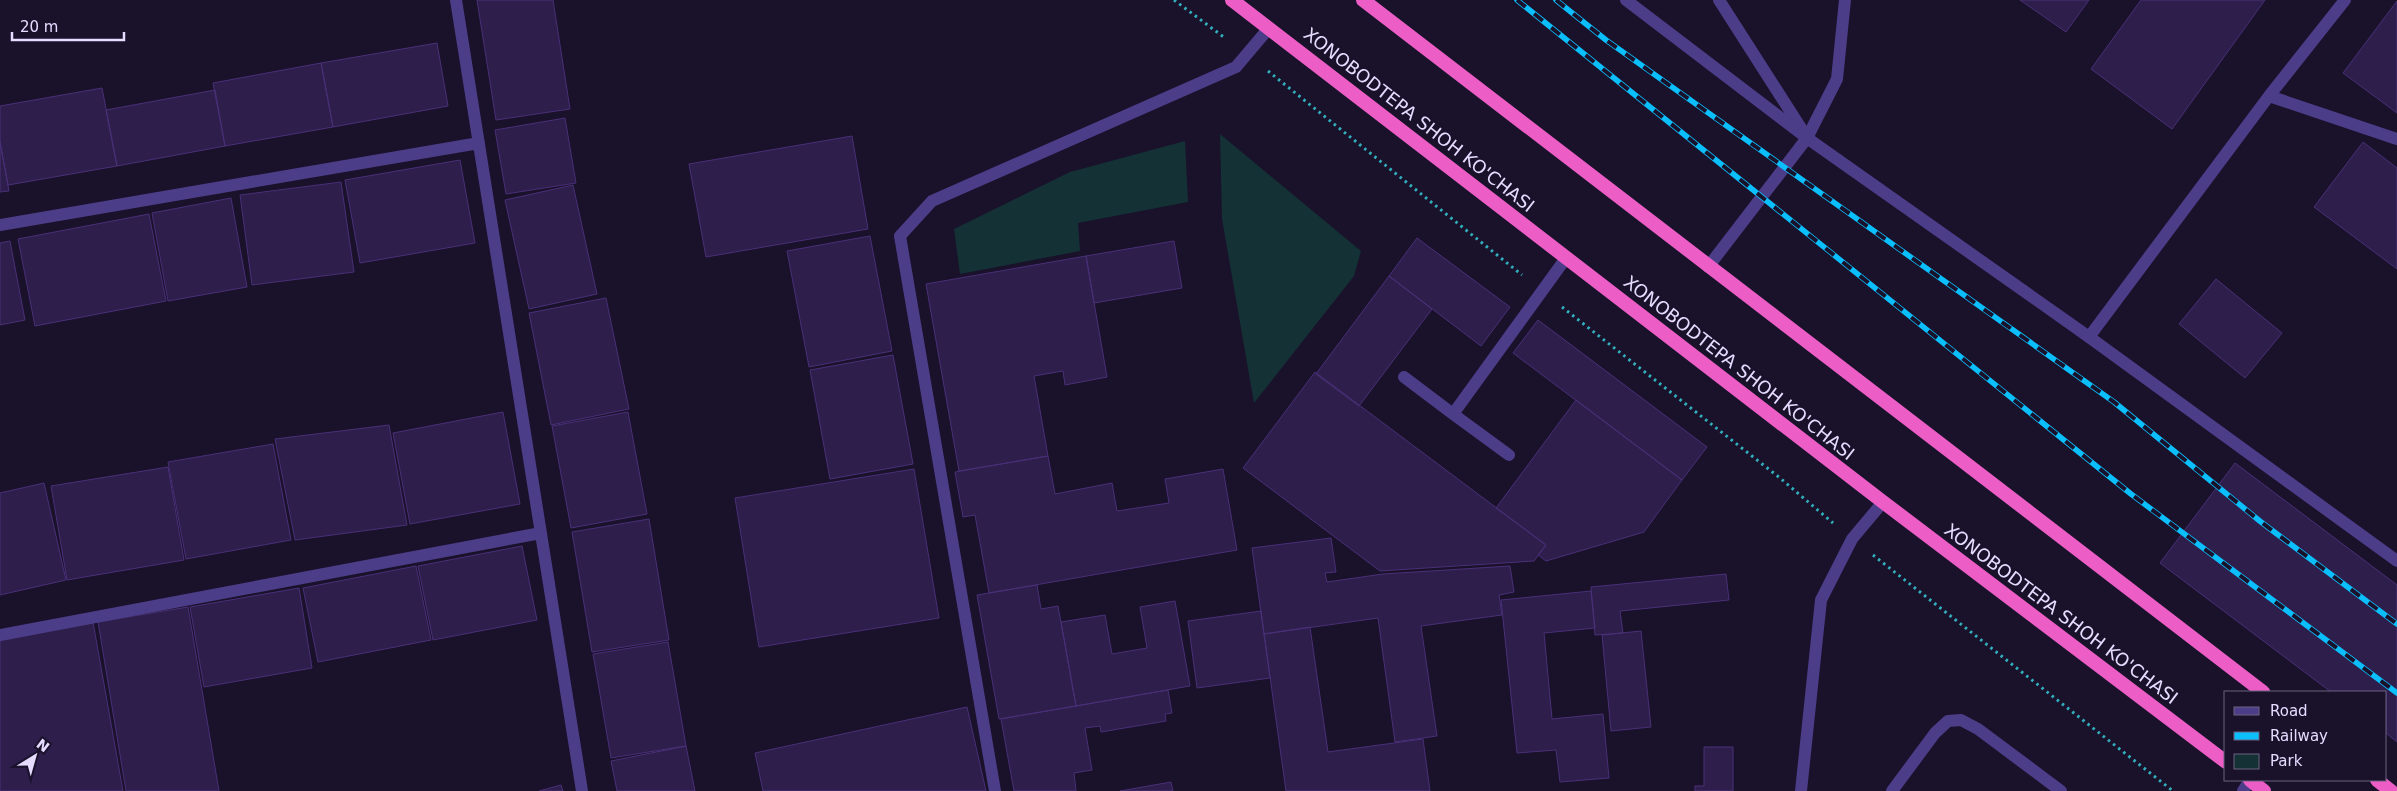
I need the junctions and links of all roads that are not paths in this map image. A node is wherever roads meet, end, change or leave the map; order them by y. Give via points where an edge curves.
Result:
1 (456, 0) edge
2 (1232, 0) edge
3 (1363, 0) edge
4 (1626, 0) edge
5 (1719, 0) edge
6 (1845, 0) edge
7 (2345, 0) edge
8 (1268, 28) junction
9 (2269, 96) junction
10 (1807, 138) junction
11 (2397, 139) edge
12 (479, 143) junction
13 (0, 225) edge
14 (1566, 258) junction
15 (1708, 266) junction
16 (2089, 337) junction
17 (1404, 377) dead end
18 (1453, 414) junction
19 (1509, 455) dead end
20 (1883, 502) junction
21 (541, 533) junction
22 (2397, 560) edge
23 (0, 635) edge
24 (2262, 691) edge
25 (2224, 760) edge
26 (2251, 781) edge
27 (2378, 781) edge
28 (582, 791) edge
29 (995, 791) edge
30 (1801, 791) edge
31 (1892, 791) edge
32 (2061, 791) edge
33 (2264, 791) edge
34 (2391, 791) edge

1 - 12 street
2 - 8 highway, XONOBODTEPA SHOH KO'CHASI
3 - 15 highway
4 - 10 street
5 - 10 street
6 - 10 street via 1837,79
7 - 9 street
8 - 14 highway, XONOBODTEPA SHOH KO'CHASI
8 - 29 street via 1236,67 932,201 900,236
9 - 11 street
9 - 16 street
10 - 15 street
10 - 16 street
12 - 13 street
12 - 21 street
14 - 18 street
14 - 20 highway, XONOBODTEPA SHOH KO'CHASI
15 - 24 highway
16 - 22 street
17 - 18 street
18 - 19 street
20 - 25 highway, XONOBODTEPA SHOH KO'CHASI
20 - 30 street via 1852,539 1820,600
21 - 23 street
21 - 28 street
26 - 33 highway
27 - 34 highway
31 - 32 street via 1935,733 1948,721 1961,720 1978,729

